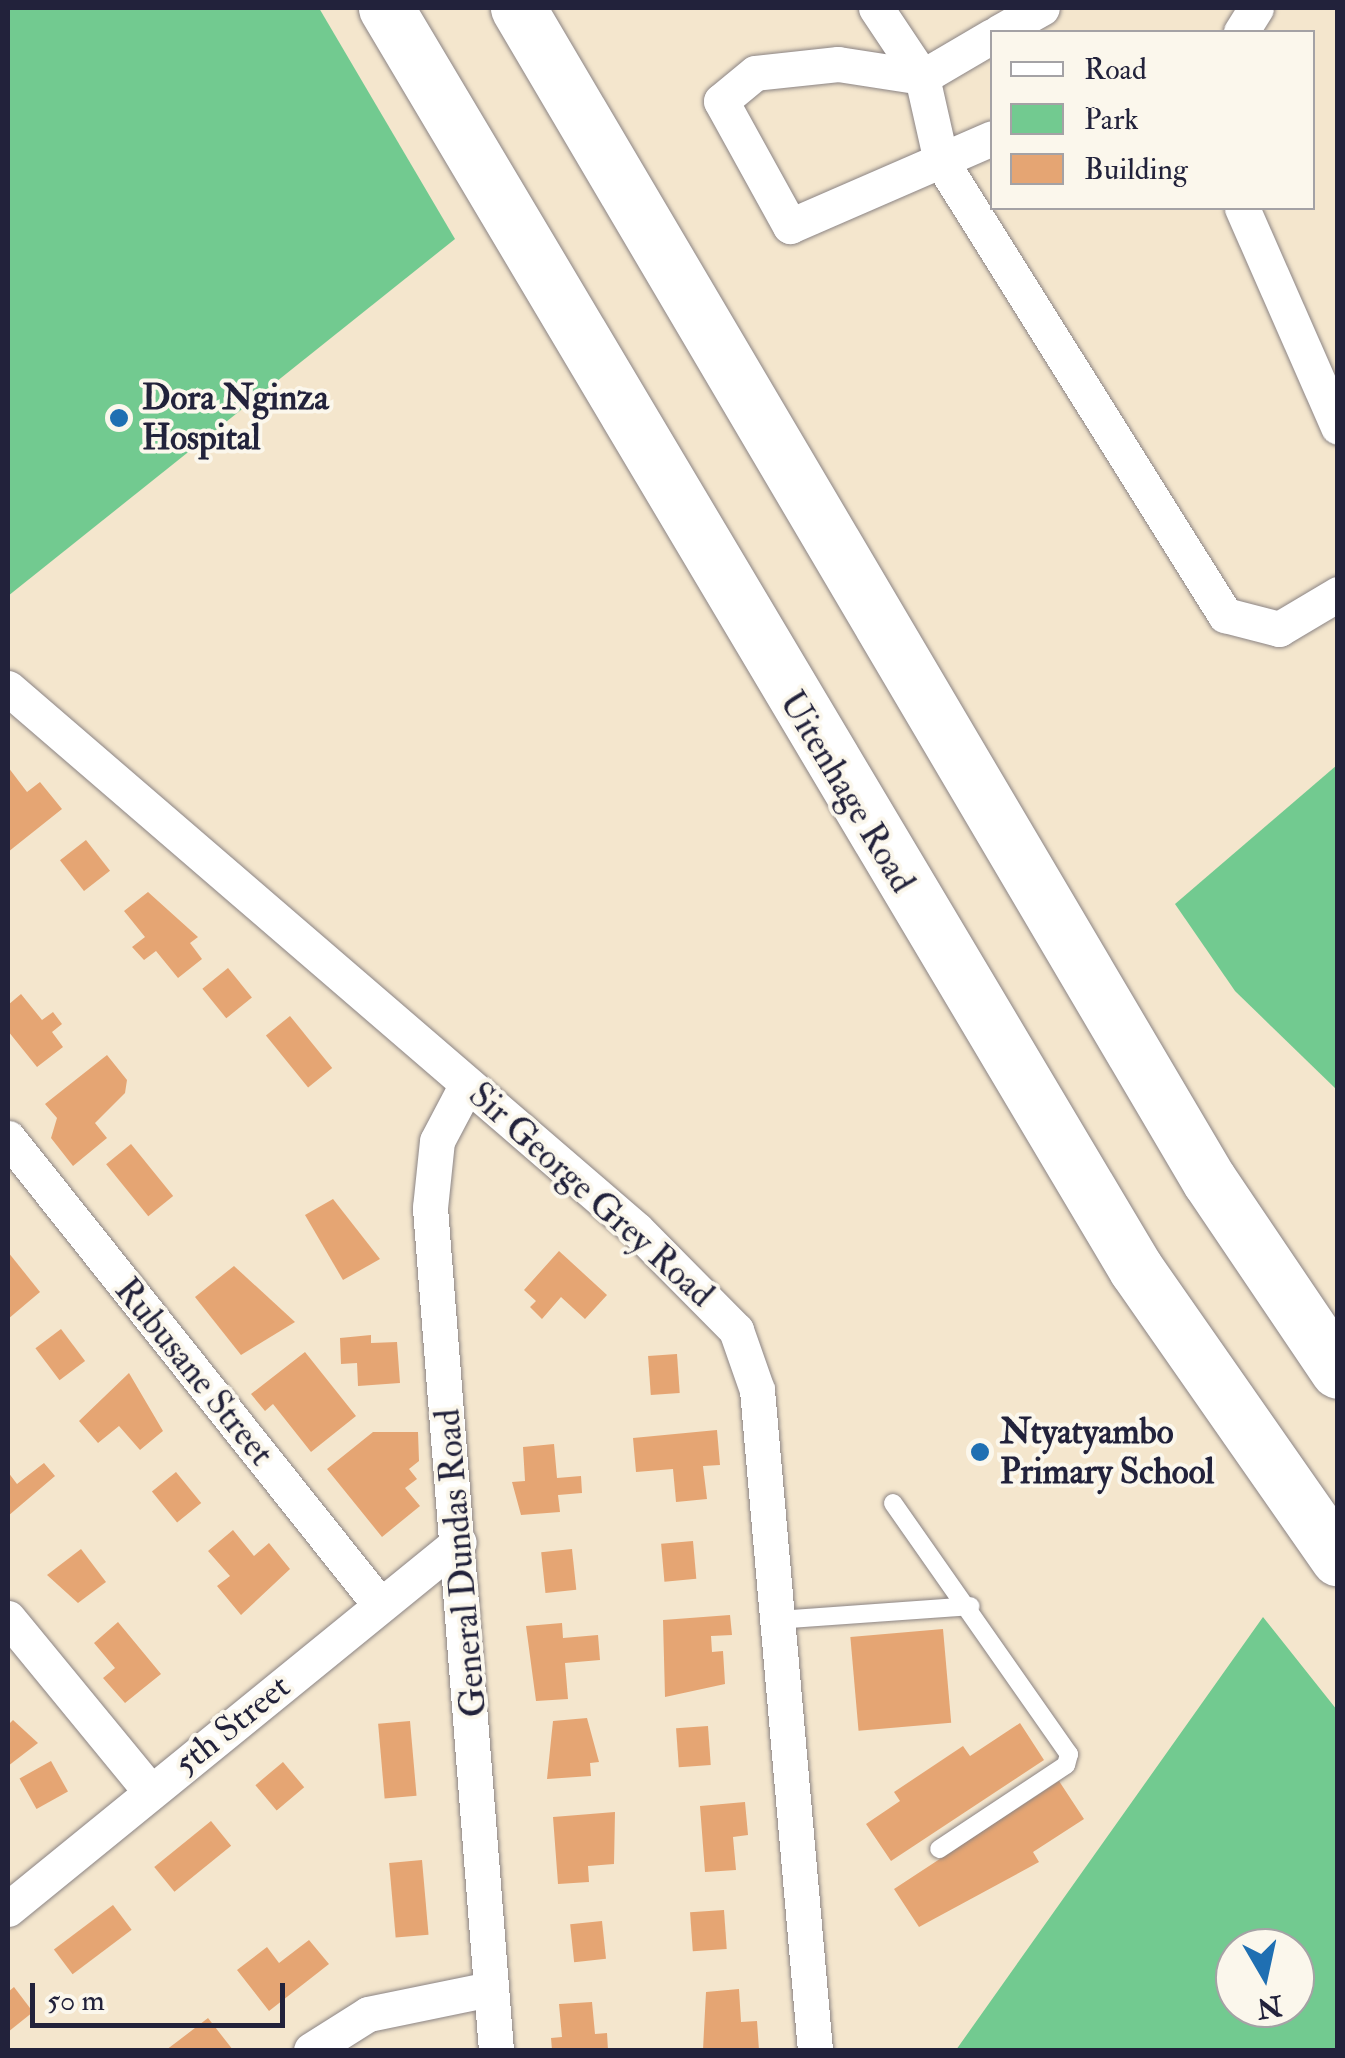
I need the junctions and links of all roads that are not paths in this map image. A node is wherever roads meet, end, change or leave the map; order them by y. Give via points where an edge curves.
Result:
1 (386, 8) edge
2 (518, 8) edge
3 (876, 8) edge
4 (1042, 8) edge
5 (1256, 8) edge
6 (999, 26) edge
7 (1242, 30) edge
8 (990, 32) edge
9 (922, 78) junction
10 (990, 139) edge
11 (942, 161) junction
12 (1243, 210) edge
13 (1338, 428) edge
14 (1338, 594) edge
15 (20, 694) edge
16 (468, 1084) junction
17 (8, 1138) edge
18 (1338, 1371) edge
19 (893, 1503) dead end
20 (459, 1542) junction
21 (1338, 1559) edge
22 (380, 1605) junction
23 (970, 1606) junction
24 (8, 1618) edge
25 (777, 1620) junction
26 (150, 1791) junction
27 (939, 1849) dead end
28 (8, 1909) edge
29 (490, 1989) junction
30 (310, 2050) edge
31 (496, 2050) edge
32 (815, 2050) edge

1 - 21 main road, Uitenhage Road via 1136,1269
2 - 18 main road via 1209,1180
3 - 9 street
4 - 6 street
5 - 7 street
8 - 9 street
9 - 11 street
9 - 11 street via 838,64 755,72 720,102 790,226
10 - 11 street
11 - 14 street via 1052,351 1226,615 1279,629
12 - 13 street
15 - 16 street, Sir George Grey Road
16 - 20 street, General Dundas Road via 437,1141 430,1180
16 - 25 street, Sir George Grey Road via 736,1330 757,1390
17 - 22 street, Rubusane Street
19 - 23 lane
20 - 22 street, 5th Street
20 - 29 street, General Dundas Road
22 - 26 street, 5th Street
23 - 25 lane
23 - 27 lane via 1070,1754 1066,1766
24 - 26 street
25 - 32 street, Sir George Grey Road
26 - 28 street, 5th Street
29 - 30 street via 368,2014
29 - 31 street, General Dundas Road

